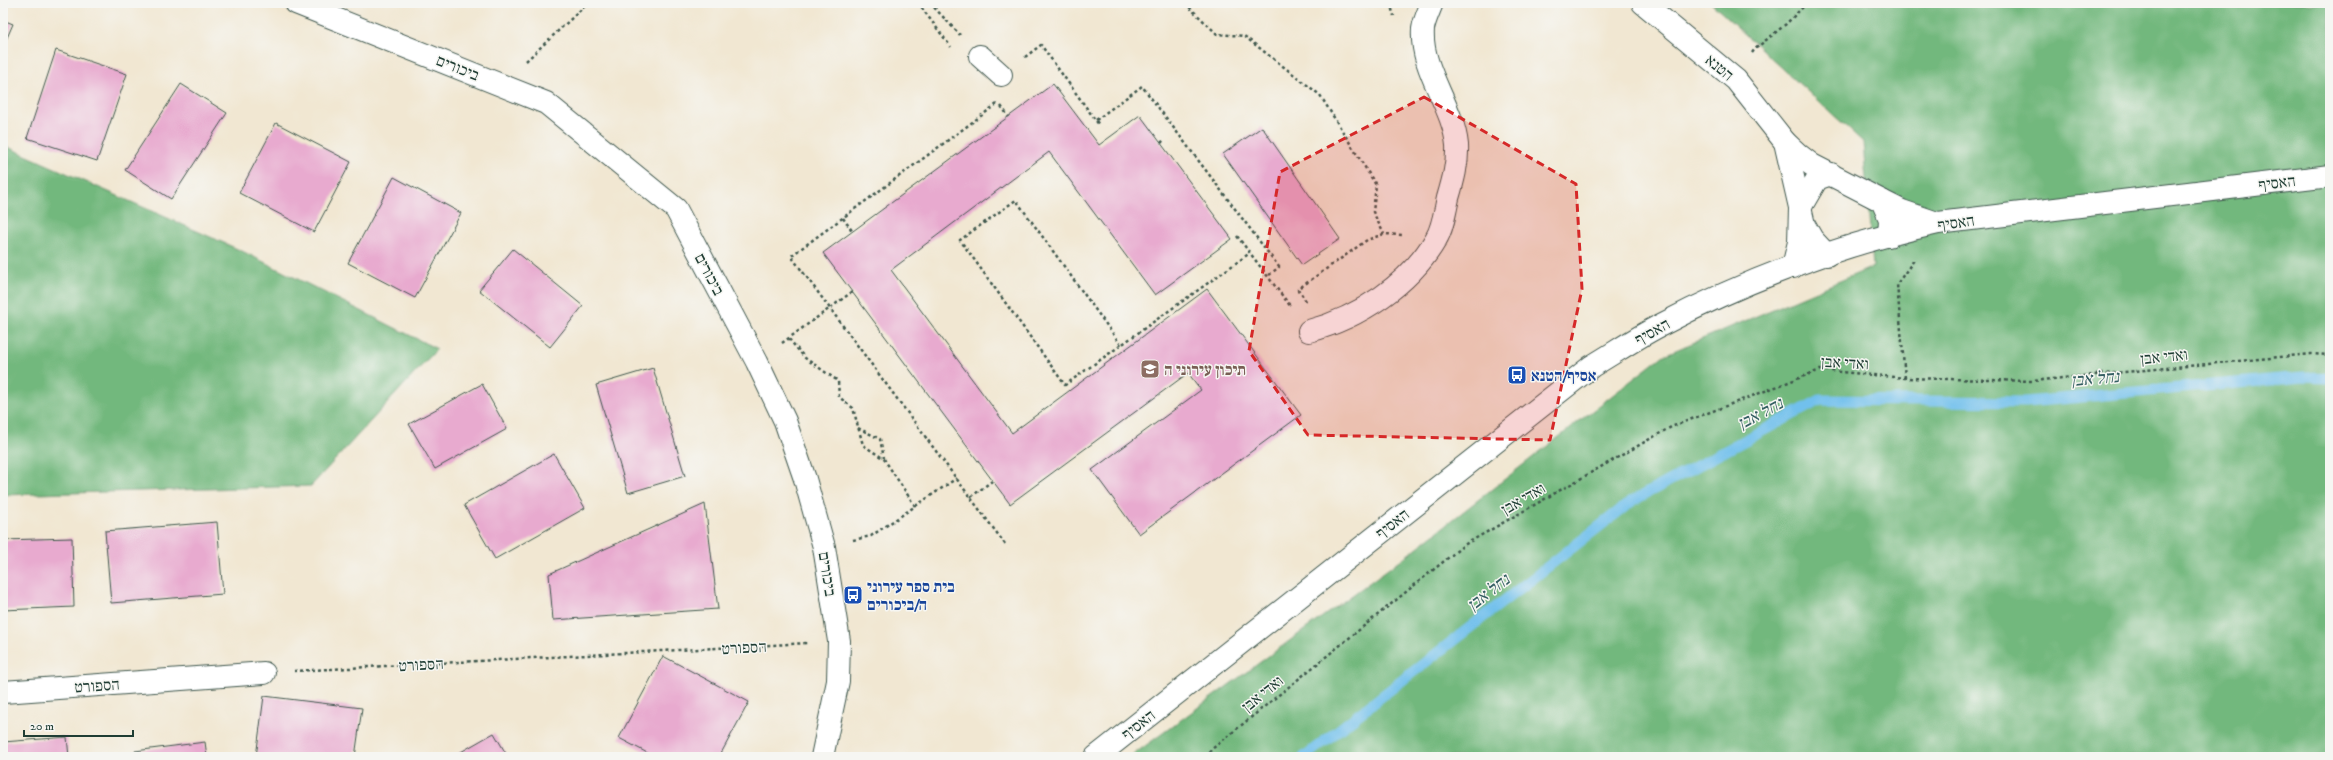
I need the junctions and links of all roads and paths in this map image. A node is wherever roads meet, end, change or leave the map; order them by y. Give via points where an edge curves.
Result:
1 (296, 3) edge
2 (588, 3) edge
3 (918, 3) edge
4 (930, 3) edge
5 (1185, 3) edge
6 (1432, 3) edge
7 (1643, 3) edge
8 (1807, 3) edge
9 (956, 53) dead end
10 (980, 56) joint
11 (1001, 75) joint
12 (1736, 80) junction
13 (500, 84) junction
14 (996, 98) dead end
15 (998, 103) junction
16 (1009, 117) dead end
17 (1096, 120) junction
18 (1100, 125) dead end
19 (1164, 140) dead end
20 (1785, 142) junction
21 (1161, 143) dead end
22 (1831, 174) junction
23 (2330, 176) edge
24 (1882, 201) junction
25 (1800, 208) junction
26 (842, 218) junction
27 (1938, 223) junction
28 (853, 232) dead end
29 (1384, 234) junction
30 (1396, 234) dead end
31 (1237, 236) dead end
32 (1889, 236) junction
33 (1250, 253) junction
34 (1827, 255) junction
35 (1793, 267) junction
36 (1268, 276) junction
37 (1311, 280) dead end
38 (852, 292) dead end
39 (1287, 302) dead end
40 (830, 308) junction
41 (1309, 331) dead end
42 (1121, 345) junction
43 (2330, 355) edge
44 (1905, 378) junction
45 (858, 428) junction
46 (884, 459) junction
47 (957, 478) junction
48 (992, 481) dead end
49 (971, 497) junction
50 (915, 506) junction
51 (871, 536) dead end
52 (1005, 544) dead end
53 (839, 641) junction
54 (264, 673) joint
55 (3, 692) edge
56 (822, 757) edge
57 (1096, 757) edge
58 (1205, 757) edge

1 - 13 street, ביכורים
2 - 13 path
3 - 9 path
4 - 10 path
5 - 29 path via 1217,34 1244,36 1320,95 1376,185 1373,212
6 - 41 street via 1424,29 1427,61 1452,121 1457,144 1456,166 1437,238 1418,265 1379,299 1352,315
7 - 12 street, הטנא
8 - 12 path via 1786,24 1754,49
10 - 11 street
11 - 17 path via 1041,45
12 - 20 street, הטנא
13 - 53 street, ביכורים via 546,103 676,209 757,362 785,421 805,479 824,548
14 - 15 path
15 - 16 path
15 - 26 path
17 - 18 path
17 - 36 path via 1142,86 1279,267
19 - 21 path
20 - 22 street, הטנא via 1812,165
20 - 25 street, הטנא
22 - 24 street, הטנא
22 - 25 street via 1817,179
23 - 27 street, האסיף
24 - 27 street, הטנא
24 - 32 street via 1890,219
25 - 34 street, הטנא via 1812,239
25 - 35 street via 1799,242
26 - 28 path
26 - 40 path via 792,256
27 - 32 street, האסיף
27 - 44 path via 1898,284
29 - 30 path
29 - 37 path via 1367,240
31 - 33 path
32 - 34 street, האסיף
33 - 36 path
33 - 42 path
34 - 35 street, האסיף
35 - 57 street, האסיף via 1660,326 1592,366
36 - 39 path
38 - 40 path
40 - 45 path via 790,338 805,358 838,381 839,397 853,408
40 - 47 path
42 - 42 path via 1065,385 960,240 1016,200
43 - 44 path, ואדי אבן via 2311,354 2032,382
44 - 58 path, ואדי אבן via 1820,370 1671,427 1464,545
45 - 46 path via 863,445
45 - 46 path via 880,439
46 - 50 path
47 - 49 path
47 - 50 path
48 - 49 path
49 - 52 path
50 - 51 path
53 - 54 path, הספורט
53 - 56 street, ביכורים via 838,681
54 - 55 street, הספורט

